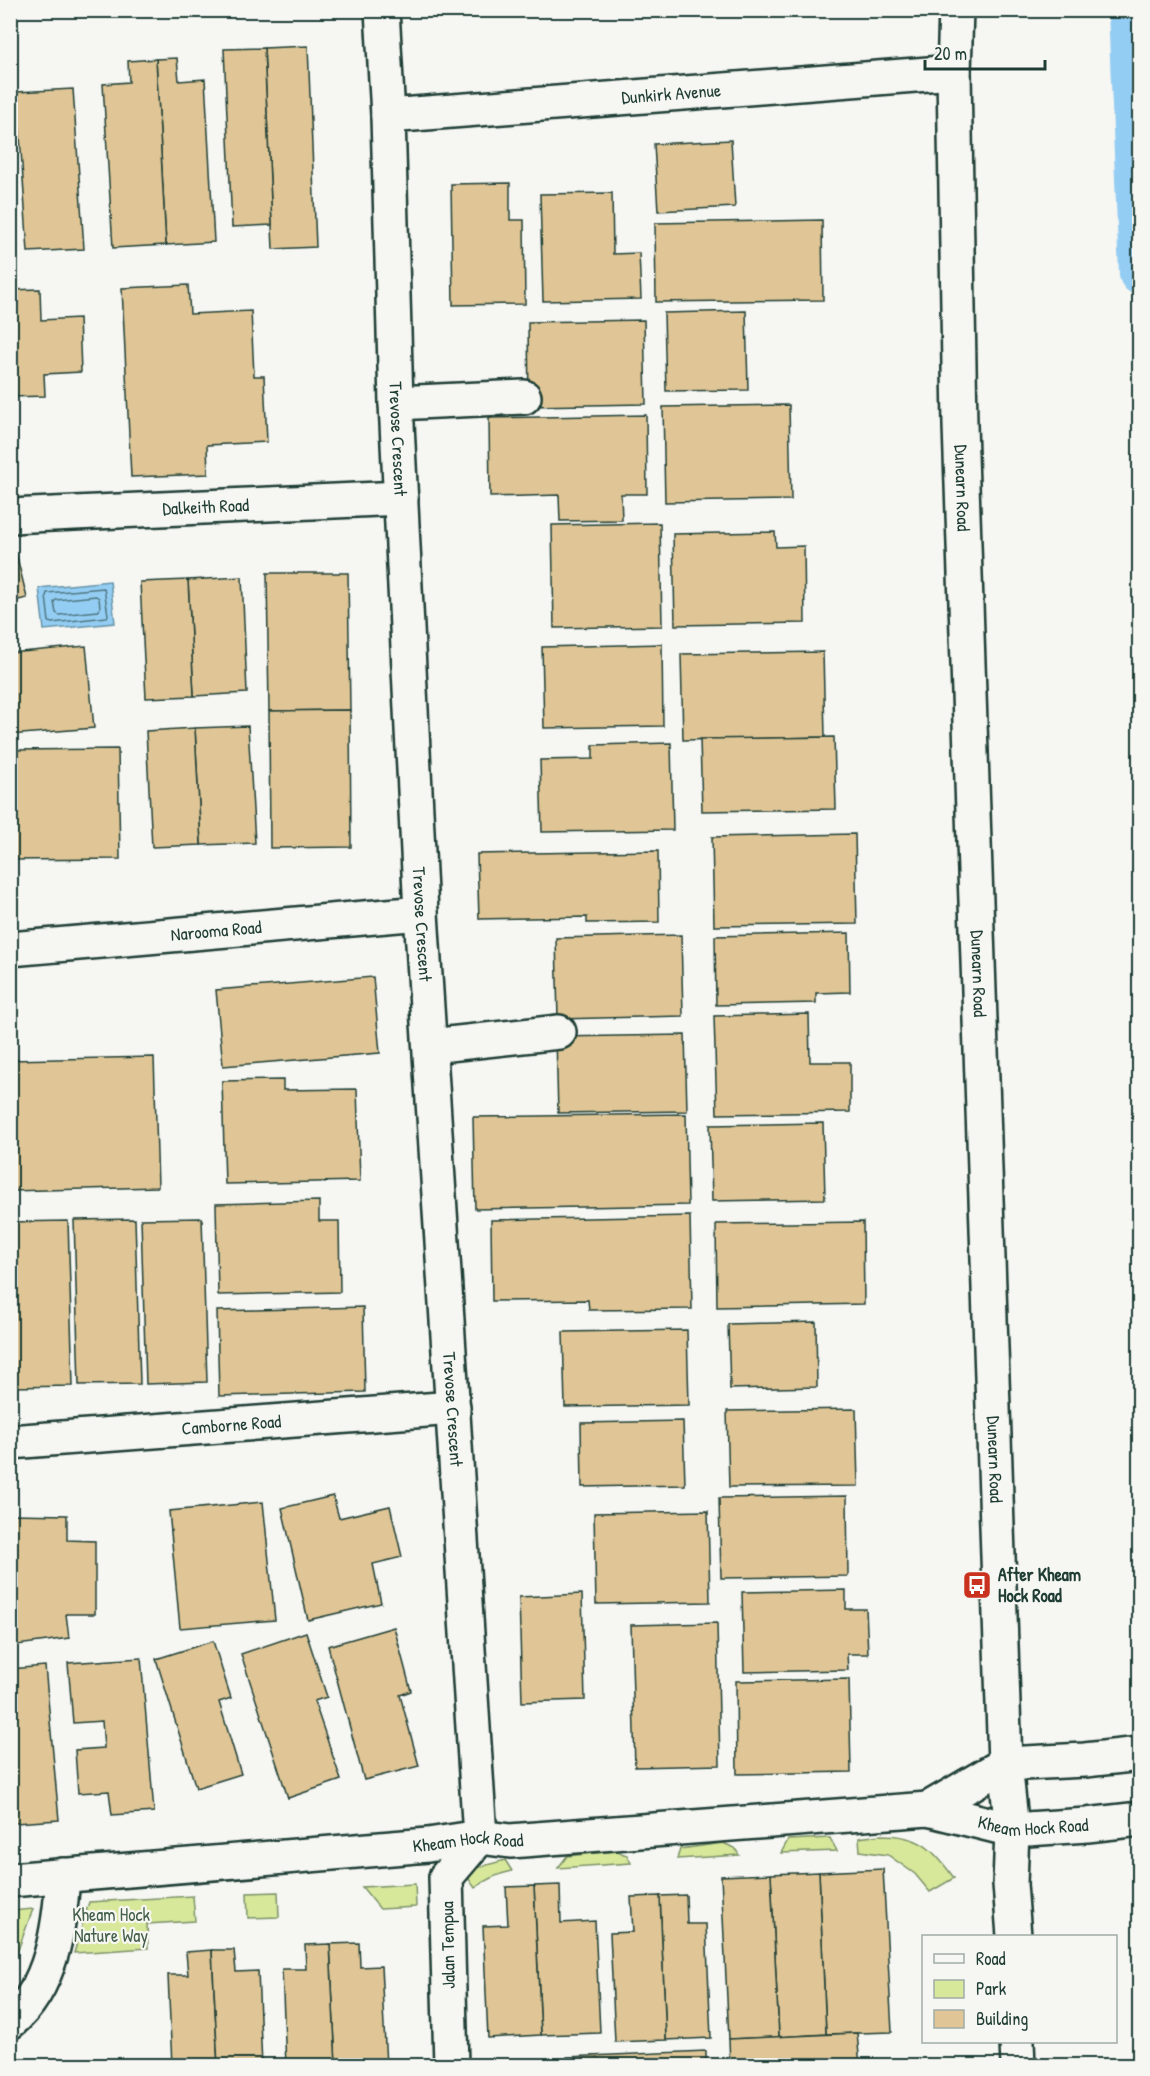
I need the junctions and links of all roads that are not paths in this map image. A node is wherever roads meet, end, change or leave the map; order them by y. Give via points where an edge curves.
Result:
1 (382, 10) edge
2 (956, 10) edge
3 (954, 72) junction
4 (388, 116) junction
5 (524, 398) dead end
6 (396, 403) junction
7 (401, 498) junction
8 (10, 516) edge
9 (421, 913) junction
10 (10, 949) edge
11 (559, 1032) dead end
12 (430, 1046) junction
13 (453, 1408) junction
14 (10, 1442) edge
15 (1140, 1754) edge
16 (1005, 1764) junction
17 (928, 1809) junction
18 (1140, 1819) edge
19 (1012, 1830) junction
20 (480, 1837) junction
21 (63, 1875) junction
22 (10, 1880) edge
23 (1014, 1935) edge
24 (10, 2022) edge
25 (1017, 2043) edge
26 (451, 2066) edge
27 (1018, 2066) edge

1 - 4 main road, Trevose Crescent
2 - 3 main road, Dunearn Road
3 - 4 main road, Dunkirk Avenue
3 - 16 main road, Dunearn Road via 960,425
4 - 6 main road, Trevose Crescent
5 - 6 main road
6 - 7 main road, Trevose Crescent
7 - 8 main road, Dalkeith Road
7 - 9 main road, Trevose Crescent
9 - 10 main road, Narooma Road
9 - 12 main road, Trevose Crescent
11 - 12 main road
12 - 13 main road, Trevose Crescent
13 - 14 main road, Camborne Road
13 - 20 main road, Trevose Crescent
15 - 16 main road, Kheam Hock Road
16 - 17 main road, Kheam Hock Road
16 - 19 main road, Dunearn Road
17 - 19 main road, Kheam Hock Road
17 - 20 main road, Kheam Hock Road via 510,1841
18 - 19 main road, Kheam Hock Road
19 - 23 main road, Dunearn Road
20 - 21 main road, Kheam Hock Road via 371,1851
20 - 26 main road, Jalan Tempua via 446,1877
21 - 22 main road, Kheam Hock Road
21 - 24 main road via 62,1899 46,1970 33,1995
25 - 27 main road

